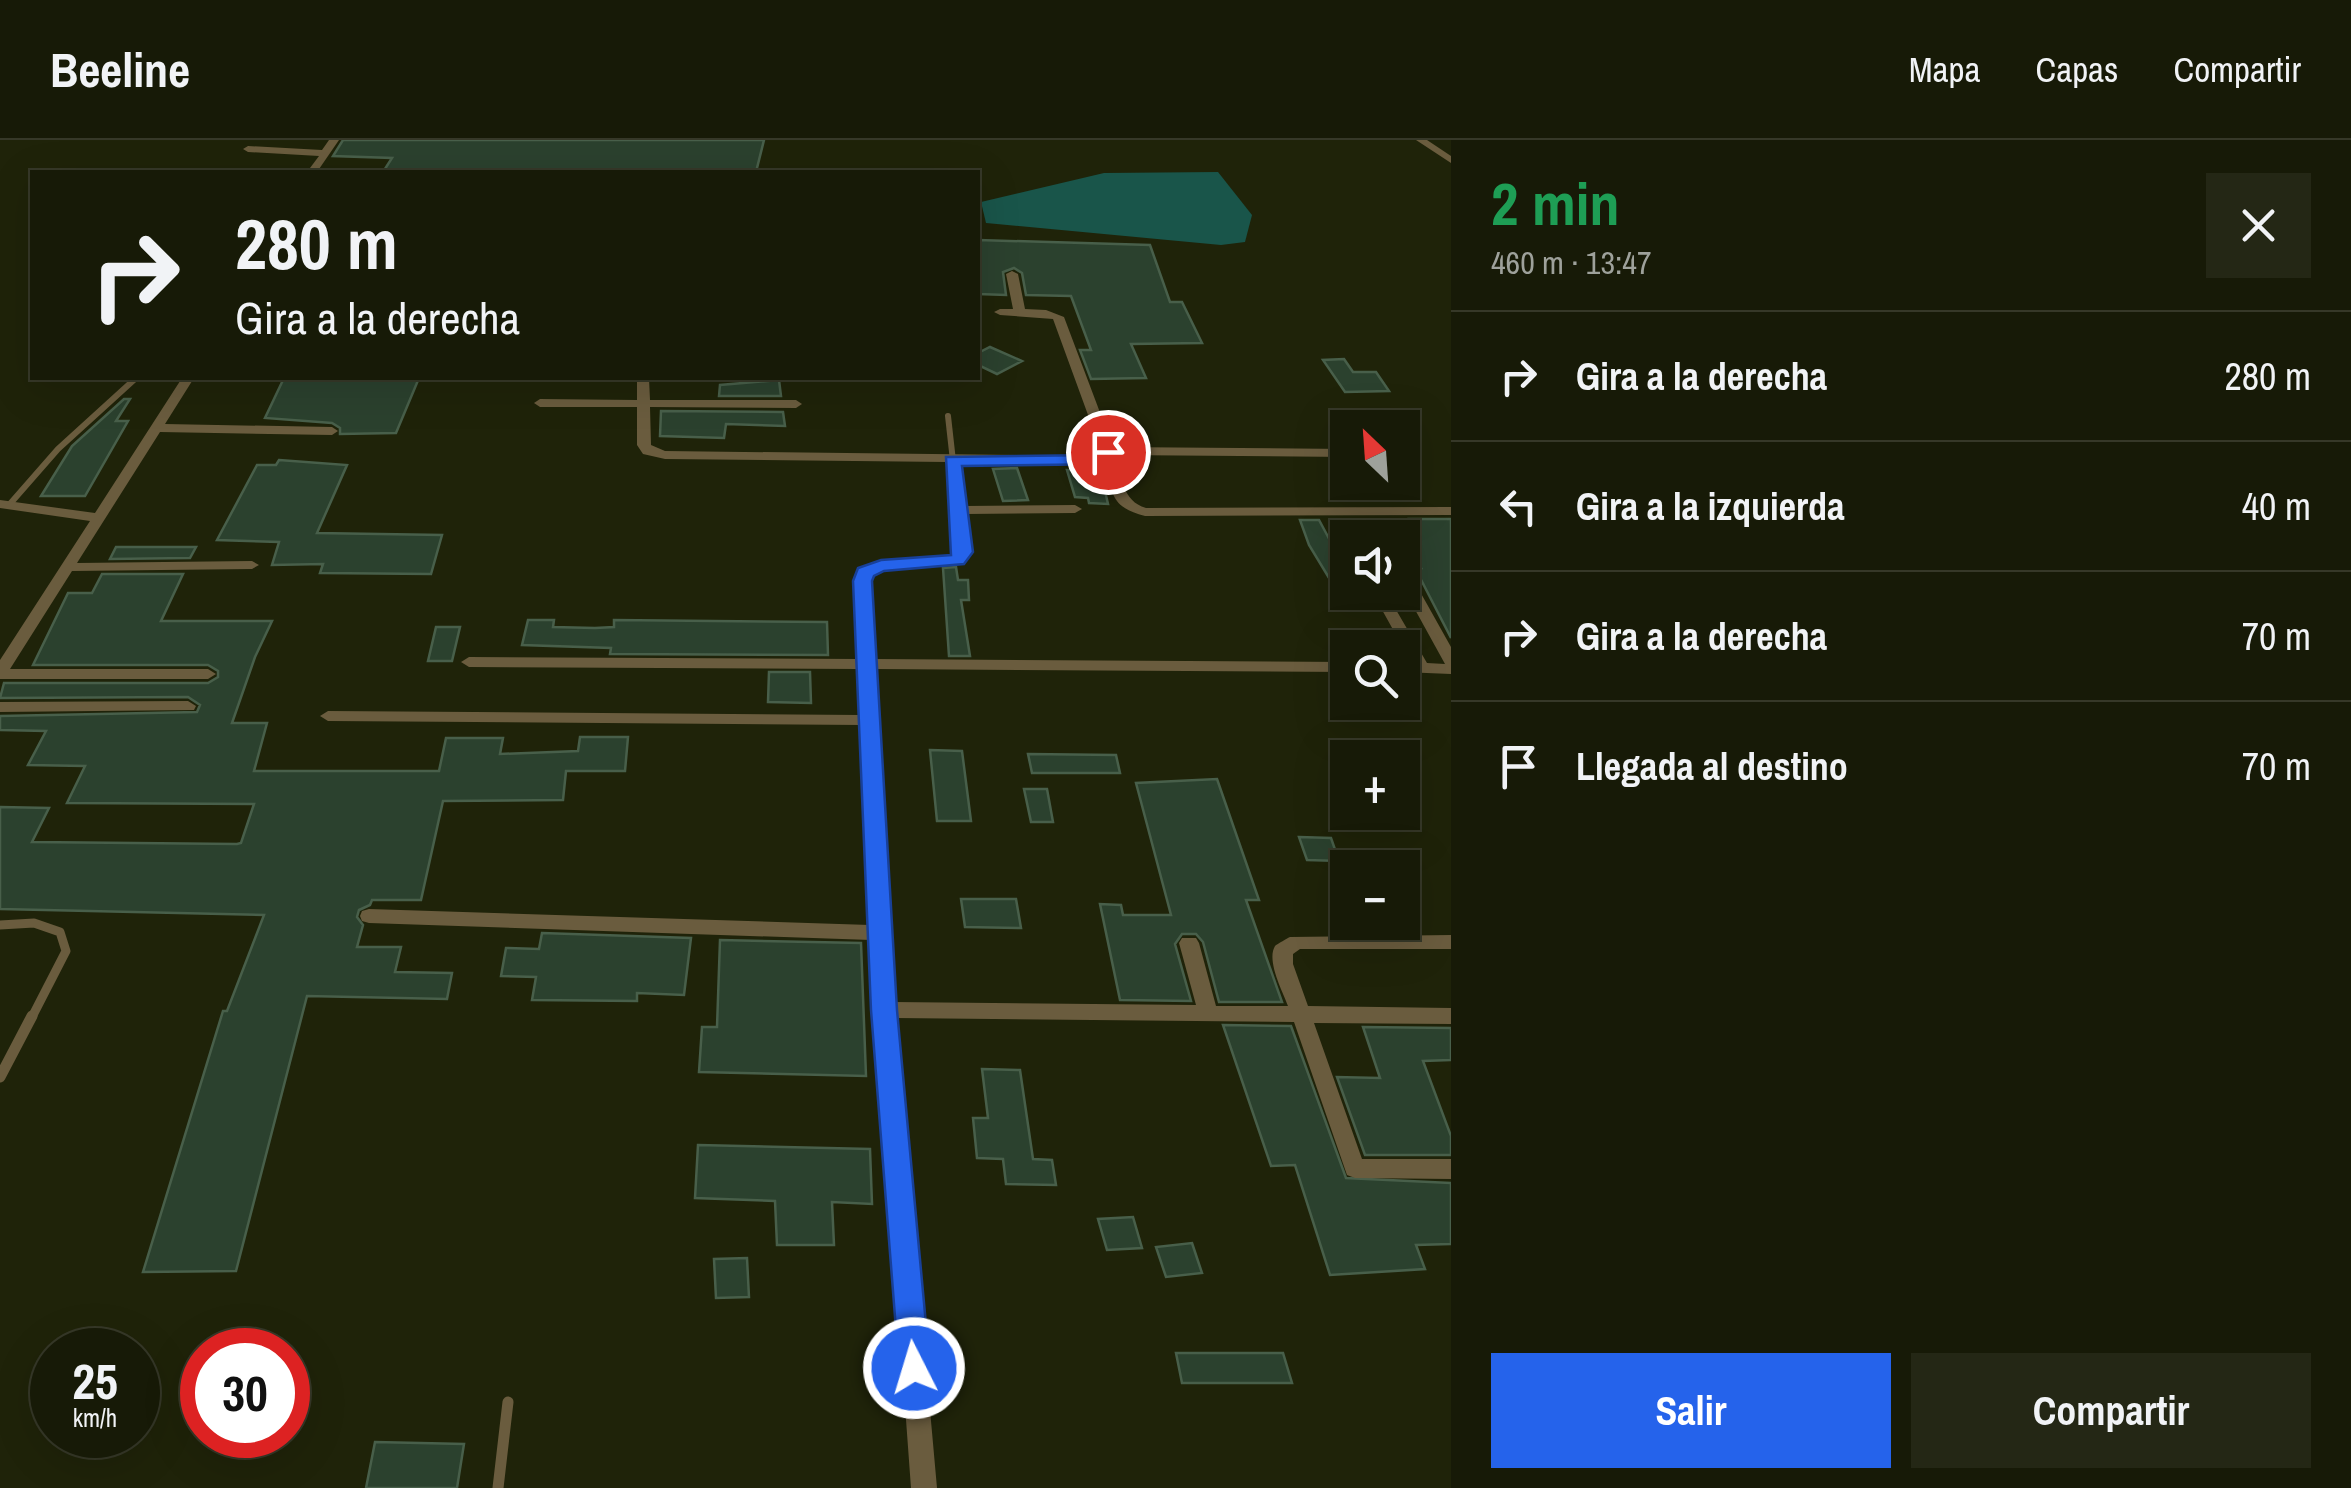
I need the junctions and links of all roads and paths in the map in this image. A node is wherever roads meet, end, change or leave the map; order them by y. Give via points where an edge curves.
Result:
1 (334, 140) edge
2 (1422, 140) edge
3 (248, 150) dead end
4 (326, 153) junction
5 (1451, 160) edge
6 (313, 170) edge
7 (1012, 274) dead end
8 (1000, 312) dead end
9 (1020, 313) junction
10 (134, 380) edge
11 (187, 380) edge
12 (643, 380) edge
13 (540, 403) dead end
14 (642, 404) junction
15 (796, 404) dead end
16 (948, 416) dead end
17 (155, 428) junction
18 (332, 431) dead end
19 (1330, 453) edge
20 (1109, 456) junction
21 (952, 461) junction
22 (4, 504) edge
23 (1075, 509) dead end
24 (960, 510) junction
25 (1451, 511) edge
26 (99, 518) junction
27 (252, 565) dead end
28 (68, 566) junction
29 (1420, 605) edge
30 (1389, 610) edge
31 (1451, 661) edge
32 (469, 662) dead end
33 (867, 667) junction
34 (1330, 667) edge
35 (1421, 667) joint
36 (1451, 669) edge
37 (0, 673) edge
38 (208, 674) dead end
39 (188, 706) dead end
40 (0, 707) edge
41 (328, 716) dead end
42 (870, 720) junction
43 (369, 916) dead end
44 (0, 925) edge
45 (883, 933) junction
46 (1451, 942) edge
47 (1190, 943) dead end
48 (884, 1010) junction
49 (1208, 1014) junction
50 (1451, 1016) edge
51 (1302, 1017) junction
52 (0, 1077) edge
53 (1451, 1169) edge
54 (508, 1402) dead end
55 (498, 1488) edge
56 (924, 1488) edge

1 - 4 street
2 - 5 street
3 - 4 street
4 - 6 street
7 - 9 street
8 - 9 street
9 - 20 street via 1058,318
10 - 22 lane
11 - 17 street
12 - 14 street
13 - 14 street
14 - 15 street
14 - 21 street via 644,445 665,455
16 - 21 lane
17 - 18 street
17 - 26 street
19 - 20 street
20 - 21 street
20 - 25 street via 1121,499 1145,512
21 - 24 street
22 - 26 street
23 - 24 street
24 - 33 street via 963,552 957,560 865,572
26 - 28 street
27 - 28 street
28 - 37 street
29 - 31 street
30 - 35 street
32 - 33 street
33 - 34 street
33 - 42 street
35 - 36 street
37 - 38 street
39 - 40 street
41 - 42 street
42 - 45 street
43 - 45 street
44 - 52 lane via 60,932 66,952
45 - 48 street
46 - 51 street via 1297,942 1283,950 1283,964
47 - 49 street
48 - 49 street
48 - 56 street
49 - 51 street
50 - 51 street
51 - 53 street via 1355,1168
54 - 55 lane

